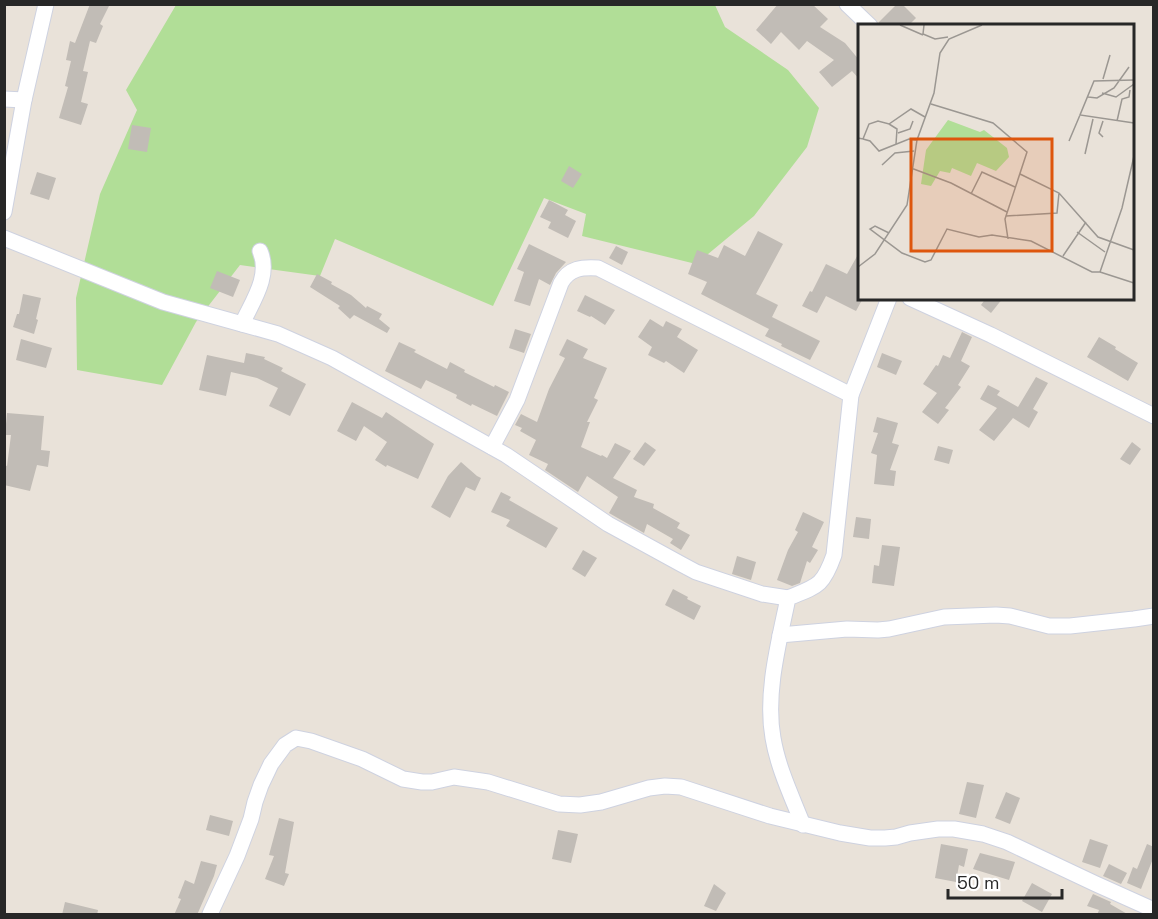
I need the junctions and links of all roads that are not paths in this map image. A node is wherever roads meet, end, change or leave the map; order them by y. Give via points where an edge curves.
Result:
1 (847, 4) edge
2 (41, 5) edge
3 (868, 24) edge
4 (4, 99) edge
5 (24, 100) junction
6 (4, 212) edge
7 (4, 238) edge
8 (260, 251) dead end
9 (888, 300) edge
10 (914, 300) edge
11 (242, 324) junction
12 (851, 395) junction
13 (1154, 416) edge
14 (492, 447) junction
15 (788, 598) junction
16 (1154, 616) edge
17 (780, 635) junction
18 (803, 825) junction
19 (1154, 910) edge
20 (210, 915) edge

1 - 3 street
2 - 5 street
4 - 5 street
5 - 6 street
7 - 11 street via 163,302
8 - 11 street via 264,265 261,283
9 - 12 street
10 - 13 street
11 - 14 street via 278,334 332,358
12 - 14 street via 598,268 582,267 565,275 517,400
12 - 15 street via 834,555 821,582
14 - 15 street via 608,524 696,572 762,594
15 - 17 street
16 - 17 street via 1070,626 1049,626 996,615 944,617 878,630
17 - 18 street via 774,659 772,739
18 - 19 street via 870,838 938,829 983,834
18 - 20 street via 681,787 649,788 580,805 559,804 488,782 454,777 432,782 403,779 362,759 296,738 285,745 264,778 237,856

